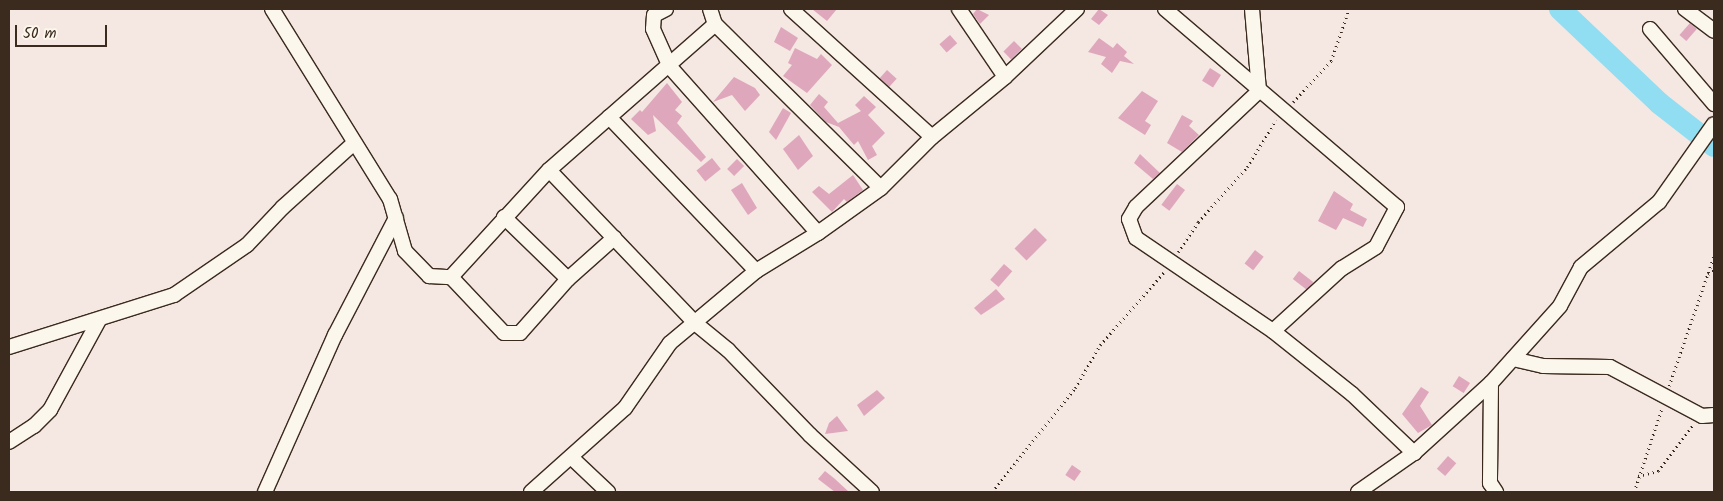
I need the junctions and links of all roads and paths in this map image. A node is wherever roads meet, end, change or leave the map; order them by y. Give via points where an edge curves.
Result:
1 (272, 9) edge
2 (666, 9) edge
3 (710, 9) edge
4 (791, 9) edge
5 (959, 9) edge
6 (1077, 9) edge
7 (1165, 9) edge
8 (1252, 9) edge
9 (1685, 9) edge
10 (715, 24) junction
11 (1650, 29) dead end
12 (1714, 31) edge
13 (670, 67) junction
14 (1005, 77) junction
15 (1259, 91) junction
16 (1714, 104) edge
17 (609, 116) junction
18 (1714, 124) edge
19 (932, 137) junction
20 (353, 144) junction
21 (549, 170) junction
22 (881, 188) junction
23 (396, 218) junction
24 (504, 218) junction
25 (818, 233) junction
26 (614, 238) junction
27 (1714, 255) edge
28 (1714, 270) edge
29 (756, 271) junction
30 (1707, 275) junction
31 (451, 277) junction
32 (568, 279) junction
33 (98, 320) junction
34 (694, 322) junction
35 (1273, 331) junction
36 (9, 347) edge
37 (1513, 359) junction
38 (1491, 382) junction
39 (1666, 395) junction
40 (1708, 416) edge
41 (9, 442) edge
42 (1414, 453) junction
43 (572, 458) junction
44 (1638, 476) junction
45 (265, 492) edge
46 (531, 492) edge
47 (608, 492) edge
48 (872, 492) edge
49 (1358, 492) edge
50 (1496, 492) edge
51 (1634, 492) edge

1 - 20 street
2 - 13 street via 654,15 653,29
3 - 10 street
4 - 19 street
5 - 14 street
6 - 14 street
7 - 15 street
8 - 15 street
9 - 12 street
10 - 13 street
10 - 22 street
11 - 16 street
13 - 17 street
13 - 25 street
14 - 19 street
15 - 35 street via 1397,207 1376,247 1342,268
15 - 35 street via 1136,207 1129,219 1136,238
17 - 21 street
17 - 29 street
18 - 37 street via 1659,202 1581,267 1560,306
19 - 22 street
20 - 23 street via 390,199
20 - 33 street via 282,207 247,245 174,295
21 - 24 street
21 - 26 street
22 - 25 street
23 - 31 street via 405,251 430,276
23 - 45 street via 335,335
24 - 31 street
24 - 32 street
25 - 29 street
26 - 32 street
26 - 34 street
27 - 30 path
28 - 30 path
29 - 34 street
30 - 39 path
31 - 32 street via 504,334 513,335 520,332
33 - 36 street
33 - 41 street via 50,410 34,426
34 - 43 street via 670,344 625,408
34 - 48 street via 728,350 810,435
35 - 42 street via 1352,394
37 - 38 street
37 - 39 street via 1543,366 1589,364 1610,367
38 - 42 street
38 - 50 street via 1490,483
39 - 40 street
39 - 44 path
40 - 44 path via 1689,429 1658,471
42 - 49 street
43 - 46 street
43 - 47 street
44 - 51 path

